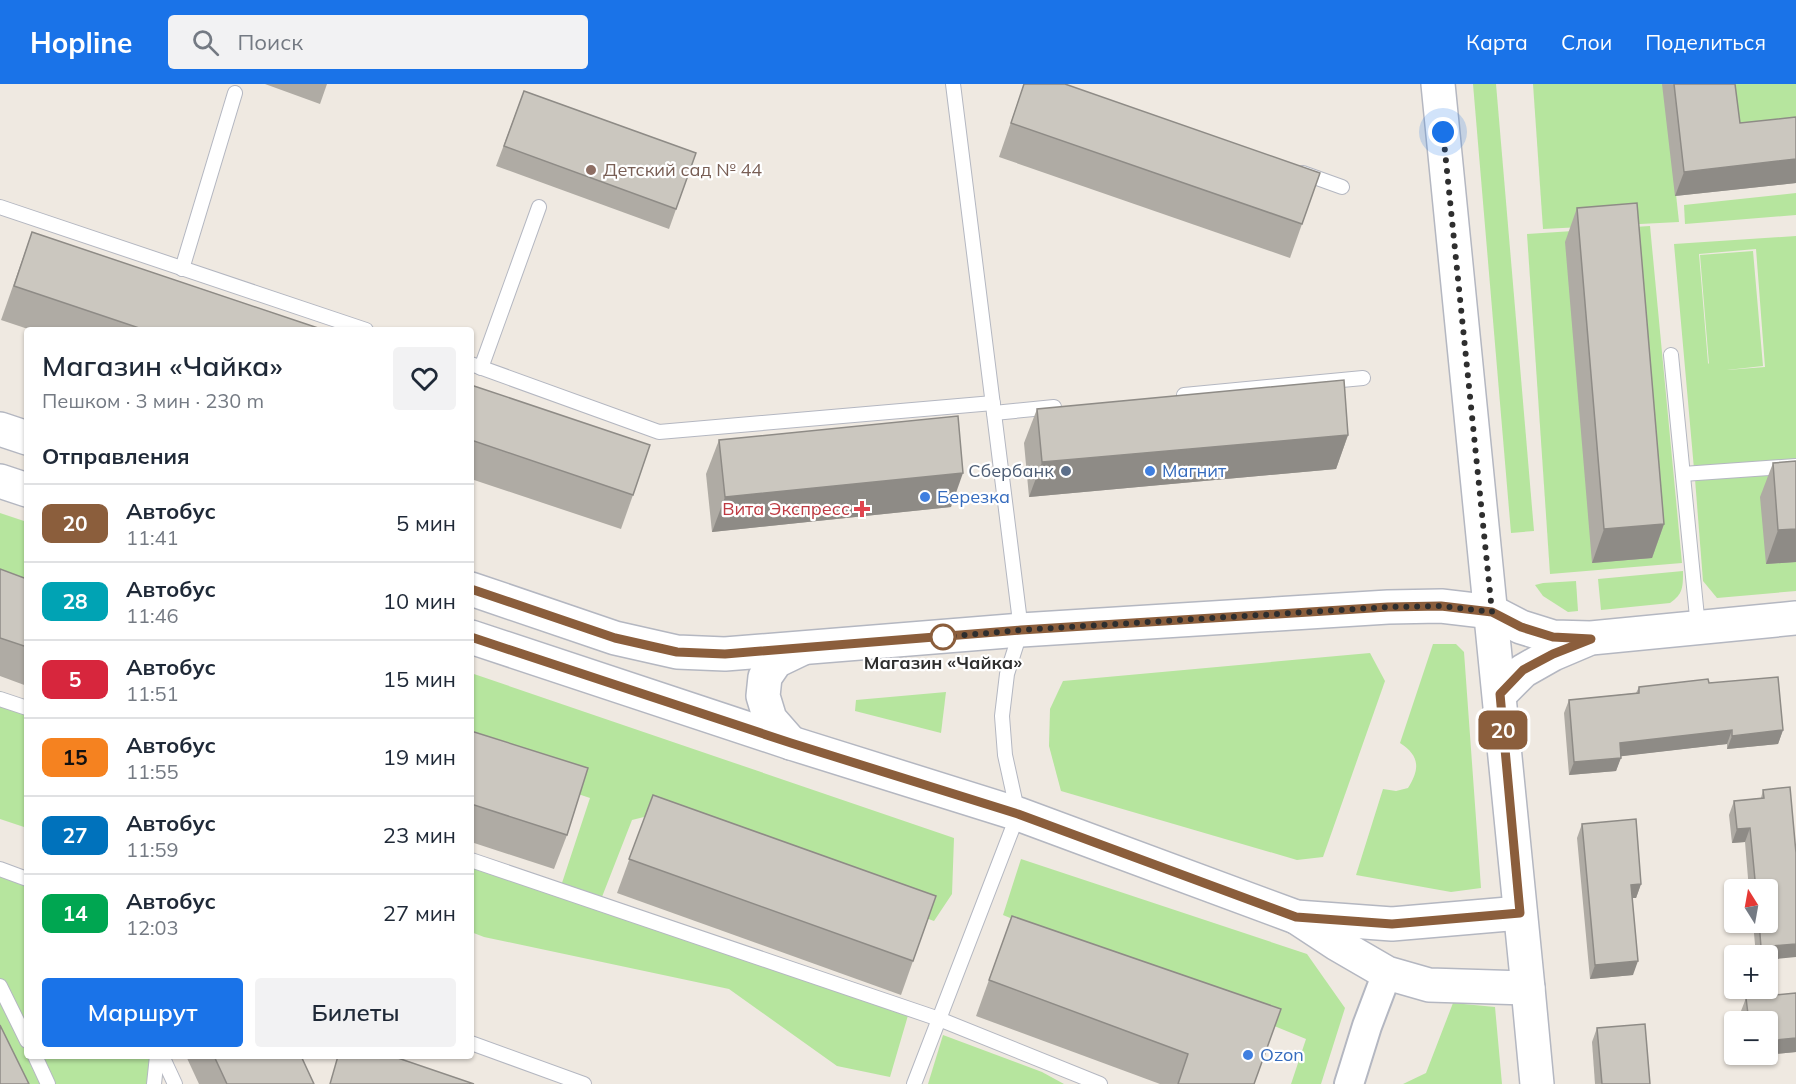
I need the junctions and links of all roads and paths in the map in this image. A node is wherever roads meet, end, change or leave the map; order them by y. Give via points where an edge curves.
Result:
1 (953, 84) edge
2 (1438, 84) edge
3 (235, 93) dead end
4 (1287, 168) edge
5 (1342, 187) dead end
6 (0, 207) edge
7 (539, 207) dead end
8 (182, 269) junction
9 (357, 327) edge
10 (1671, 355) dead end
11 (476, 366) edge
12 (1363, 378) dead end
13 (1172, 396) edge
14 (1065, 406) edge
15 (993, 408) junction
16 (0, 429) edge
17 (24, 437) edge
18 (1796, 466) edge
19 (1683, 474) junction
20 (0, 481) edge
21 (24, 489) edge
22 (474, 590) edge
23 (1492, 612) junction
24 (1796, 618) edge
25 (1698, 627) junction
26 (1021, 630) junction
27 (474, 638) edge
28 (1591, 639) junction
29 (801, 649) junction
30 (1500, 694) junction
31 (0, 699) edge
32 (24, 707) edge
33 (791, 743) junction
34 (1018, 814) junction
35 (474, 861) edge
36 (0, 869) edge
37 (24, 878) edge
38 (1520, 913) junction
39 (1296, 917) junction
40 (1387, 973) junction
41 (0, 986) edge
42 (1528, 988) junction
43 (939, 1019) junction
44 (24, 1035) edge
45 (474, 1044) edge
46 (36, 1059) edge
47 (159, 1059) edge
48 (162, 1059) edge
49 (48, 1084) edge
50 (154, 1084) edge
51 (175, 1084) edge
52 (582, 1084) edge
53 (914, 1084) edge
54 (1100, 1084) edge
55 (1349, 1084) edge
56 (1537, 1084) edge

1 - 15 lane
2 - 23 main road
3 - 8 lane
4 - 5 lane
6 - 8 lane
7 - 11 lane
8 - 9 lane
10 - 19 lane
11 - 15 lane via 659,432
12 - 13 lane
14 - 15 lane
15 - 26 lane
16 - 17 main road
18 - 19 lane
19 - 25 lane
20 - 21 main road
22 - 29 main road via 615,638 677,652 725,654
23 - 26 main road via 1441,606 1388,607
23 - 28 main road via 1553,637
23 - 30 main road
24 - 25 main road
25 - 28 main road
26 - 29 main road
26 - 34 lane via 1007,674 1002,716 1005,755
27 - 33 main road
28 - 30 main road via 1523,670
29 - 33 main road via 776,661 765,676 763,696 770,719
30 - 38 main road
31 - 32 lane
33 - 34 main road
34 - 39 main road
34 - 43 lane
35 - 43 lane
36 - 37 lane
38 - 39 main road via 1392,924
38 - 42 main road
39 - 40 main road
40 - 42 main road via 1429,986
40 - 55 street
41 - 44 lane
42 - 56 main road
43 - 53 lane
43 - 54 lane
45 - 52 lane
46 - 49 lane
47 - 50 lane
48 - 51 lane

